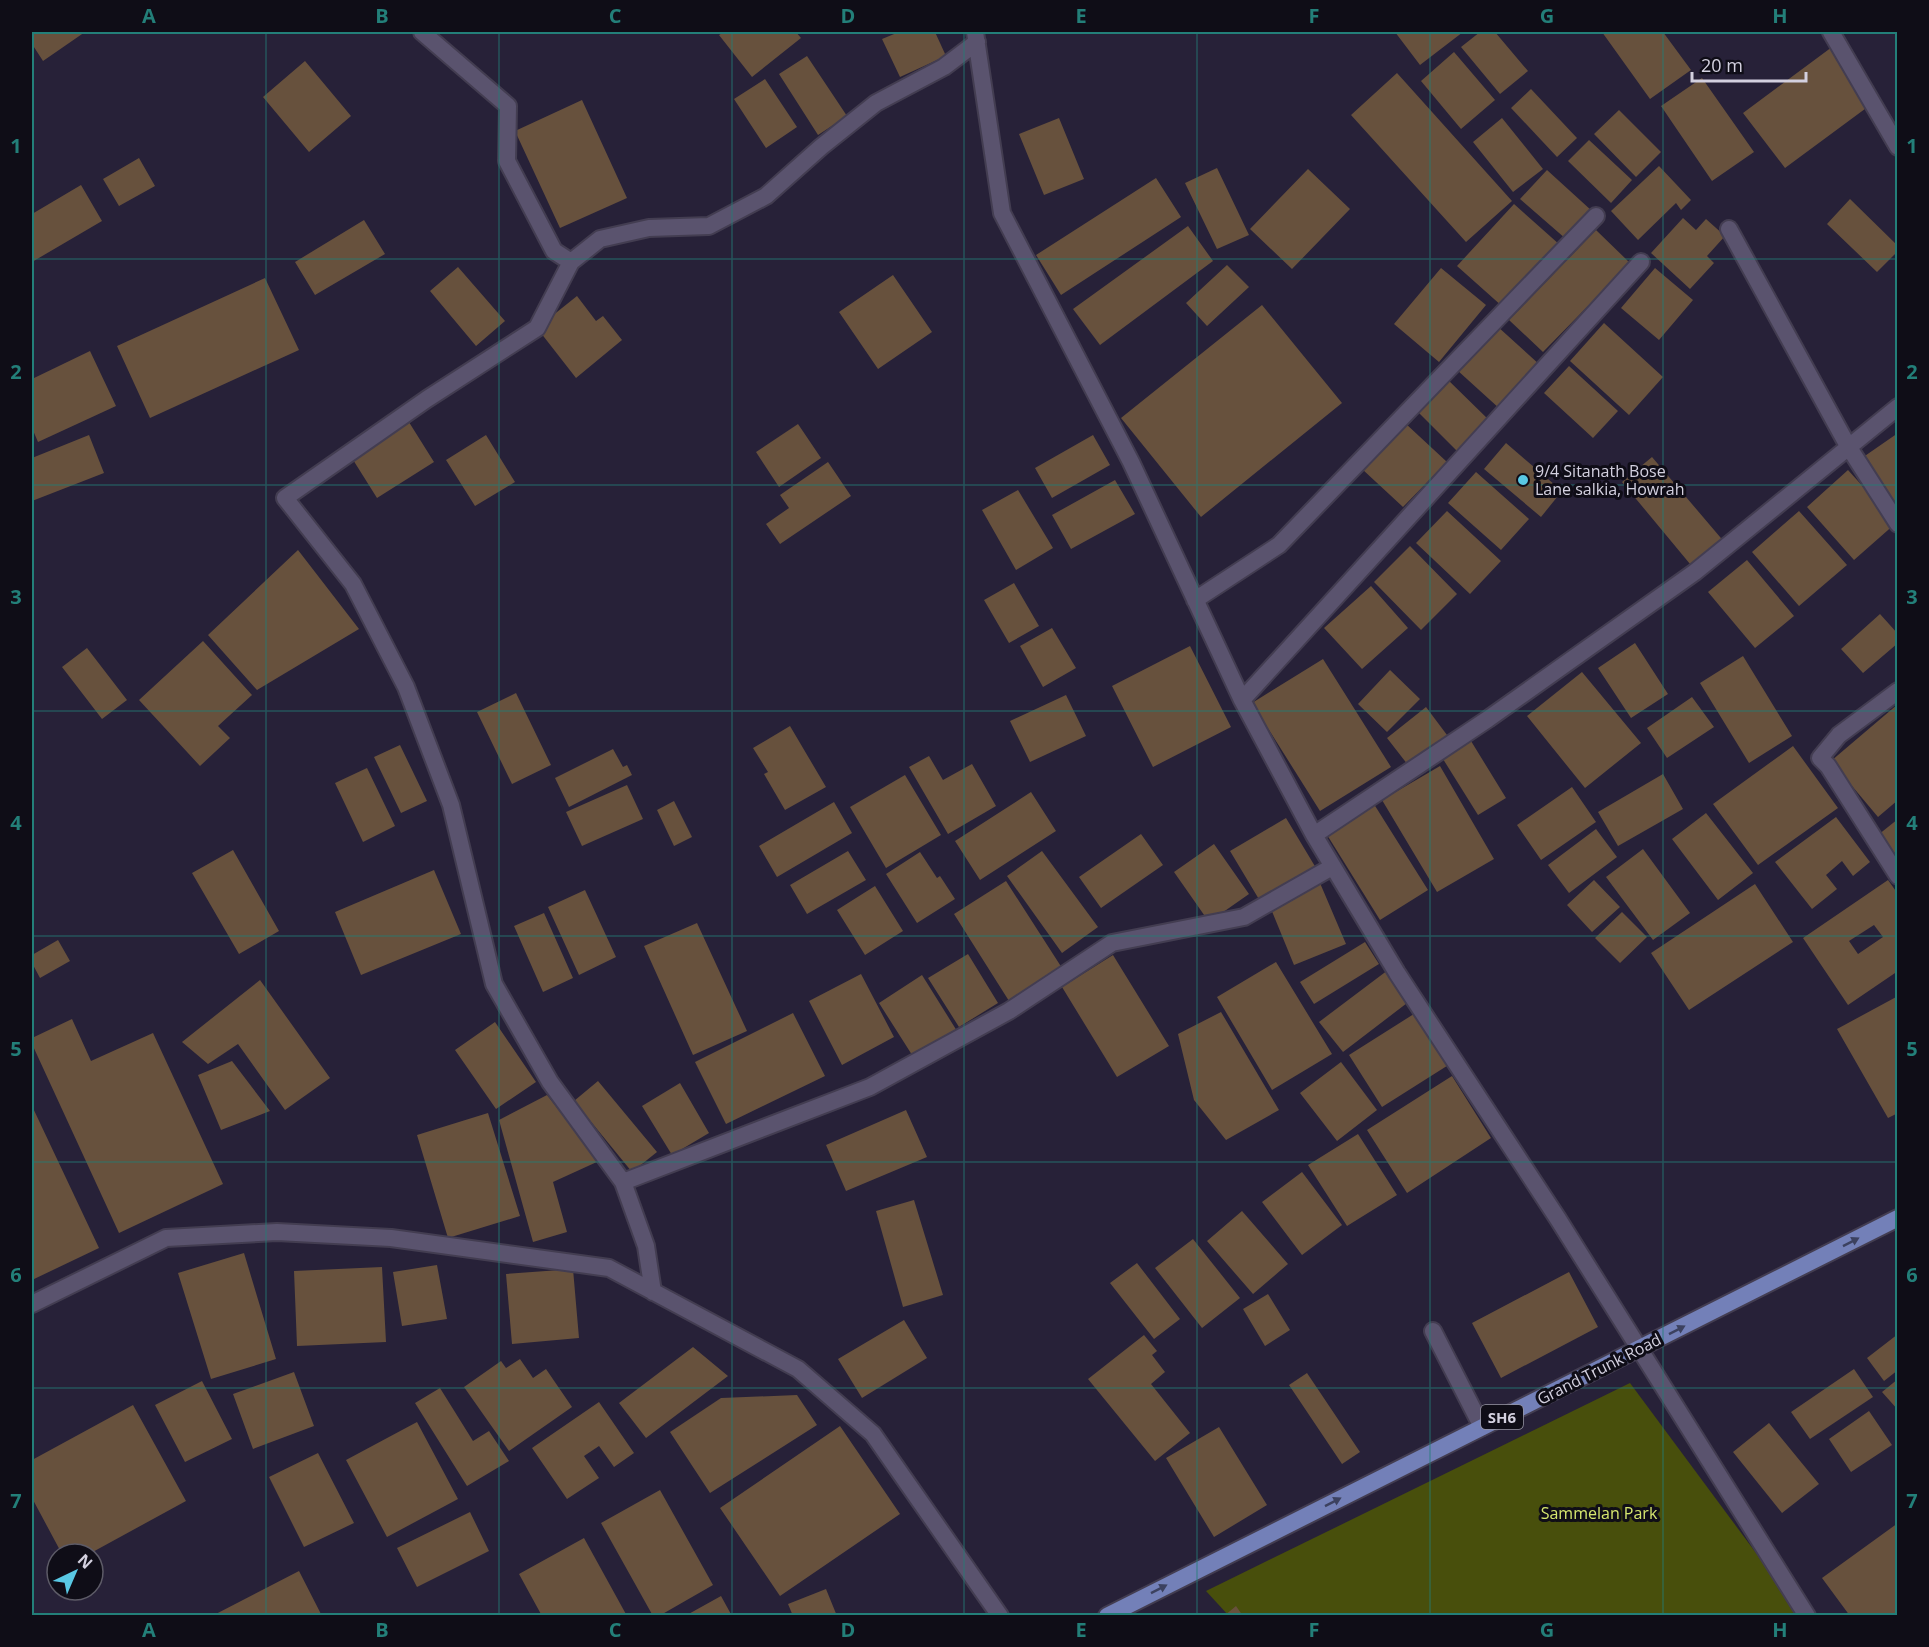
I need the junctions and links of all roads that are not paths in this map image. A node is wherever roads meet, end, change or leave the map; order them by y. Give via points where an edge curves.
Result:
1 (422, 32) edge
2 (1831, 32) edge
3 (976, 37) edge
4 (1898, 147) edge
5 (1596, 216) dead end
6 (1729, 229) dead end
7 (571, 262) junction
8 (1641, 262) dead end
9 (1898, 407) edge
10 (1848, 446) junction
11 (1898, 524) edge
12 (1195, 600) junction
13 (1898, 691) edge
14 (1242, 700) junction
15 (1314, 835) junction
16 (1332, 867) junction
17 (1898, 876) edge
18 (623, 1182) junction
19 (1898, 1218) edge
20 (653, 1292) junction
21 (32, 1304) edge
22 (1433, 1331) dead end
23 (1640, 1348) junction
24 (1482, 1427) junction
25 (1128, 1611) edge
26 (1000, 1616) edge
27 (1107, 1616) edge
28 (1807, 1616) edge

1 - 7 street via 508,106 507,161 554,251
2 - 4 street
3 - 7 street via 944,67 876,104 766,196 709,225 649,228 600,239
3 - 12 street via 1002,213 1131,462
5 - 12 street via 1279,545
6 - 10 street
7 - 18 street via 537,328 285,498 353,584 406,687 451,805 494,984 550,1082
8 - 14 street
9 - 10 street
10 - 11 street
10 - 15 street via 1695,572 1488,719
12 - 14 street
13 - 17 street via 1839,735 1820,758
14 - 15 street
15 - 16 street
16 - 18 street via 1244,917 1112,943 1009,1011 870,1087
16 - 23 street
18 - 20 street via 646,1246
23 -> 19 main road, Grand Trunk Road / SH6
20 - 21 street via 609,1268 391,1238 278,1232 166,1238
20 - 26 street via 798,1369 873,1434
22 - 24 street
23 - 24 main road, Grand Trunk Road / SH6
23 - 28 street
25 -> 24 main road, Grand Trunk Road / SH6
25 - 27 main road, Grand Trunk Road / SH6

